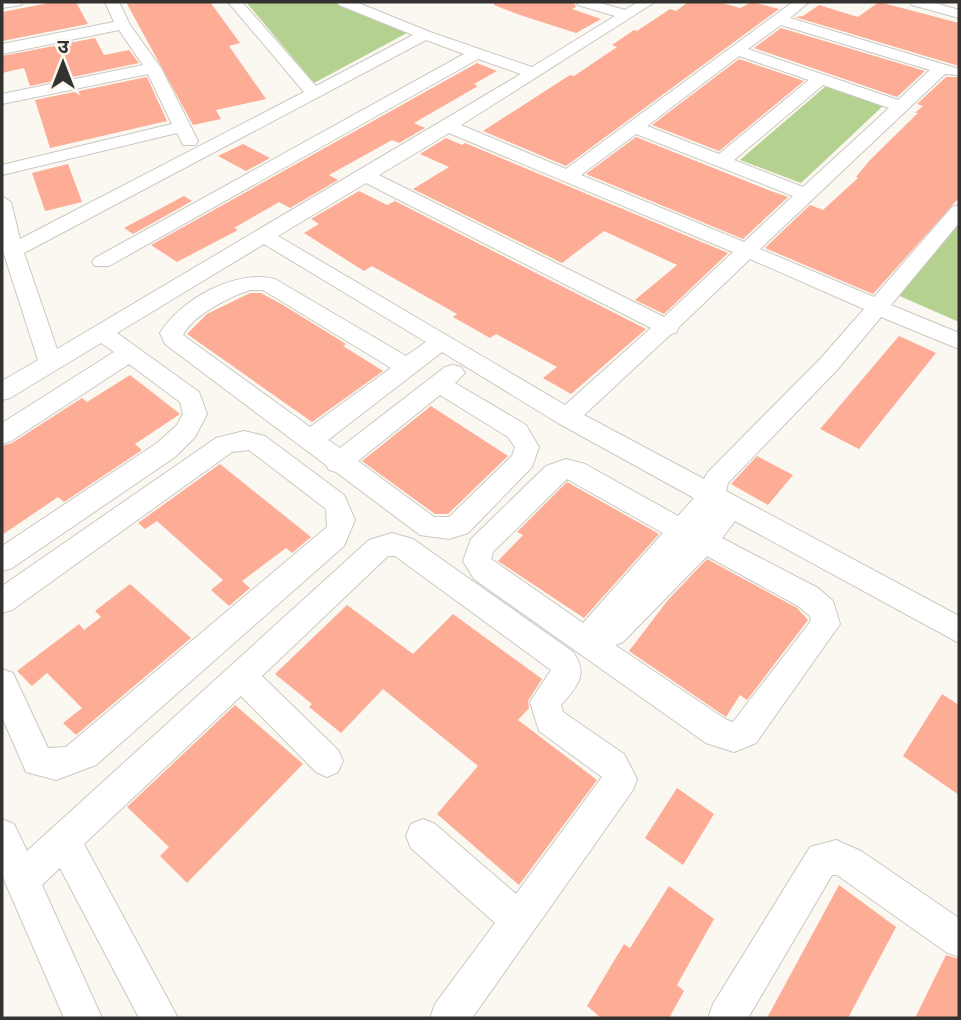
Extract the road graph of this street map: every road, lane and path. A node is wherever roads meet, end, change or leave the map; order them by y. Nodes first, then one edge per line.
1 (16, 2) edge
2 (112, 2) edge
3 (235, 2) edge
4 (344, 2) edge
5 (583, 2) edge
6 (648, 2) edge
7 (802, 2) edge
8 (917, 2) edge
9 (2, 4) edge
10 (959, 14) edge
11 (626, 15) junction
12 (778, 19) junction
13 (123, 25) junction
14 (425, 35) junction
15 (2, 49) edge
16 (736, 50) junction
17 (477, 53) junction
18 (153, 68) junction
19 (950, 71) edge
20 (533, 72) junction
21 (821, 79) junction
22 (313, 93) junction
23 (2, 99) edge
24 (900, 106) junction
25 (448, 126) junction
26 (632, 126) junction
27 (182, 127) junction
28 (196, 155) junction
29 (721, 161) junction
30 (2, 170) edge
31 (365, 175) junction
32 (568, 176) junction
33 (805, 194) junction
34 (2, 202) edge
35 (959, 211) edge
36 (263, 235) junction
37 (13, 251) junction
38 (748, 251) junction
39 (102, 262) dead end
40 (878, 306) junction
41 (668, 328) junction
42 (101, 332) junction
43 (441, 342) junction
44 (959, 342) edge
45 (130, 353) junction
46 (471, 359) junction
47 (50, 361) junction
48 (408, 367) junction
49 (439, 384) junction
50 (2, 392) edge
51 (567, 417) junction
52 (2, 435) edge
53 (310, 440) junction
54 (338, 463) junction
55 (721, 501) junction
56 (692, 536) junction
57 (3, 558) edge
58 (2, 601) edge
59 (959, 630) edge
60 (592, 645) junction
61 (240, 675) junction
62 (2, 683) edge
63 (327, 761) dead end
64 (2, 836) edge
65 (423, 836) dead end
66 (64, 841) junction
67 (22, 880) junction
68 (520, 921) junction
69 (959, 939) edge
70 (83, 1018) edge
71 (159, 1018) edge
72 (449, 1018) edge
73 (727, 1018) edge

1 - 9 street
2 - 13 street
3 - 22 street
4 - 14 street
5 - 11 street
6 - 11 street
7 - 12 street
8 - 10 street
11 - 20 street
12 - 16 street
12 - 19 street
13 - 15 street
13 - 18 street
14 - 17 street
14 - 22 street
16 - 21 street
16 - 26 street
17 - 20 street
17 - 39 street
18 - 23 street
18 - 27 street
19 - 24 street
20 - 25 street
21 - 24 street
21 - 29 street
22 - 28 street
24 - 33 street
25 - 31 street
25 - 32 street
26 - 29 street
26 - 32 street
27 - 28 street
27 - 30 street
28 - 37 street
29 - 33 street
31 - 36 street
31 - 41 street
32 - 38 street
33 - 38 street
34 - 37 street
35 - 40 street
36 - 42 street
36 - 43 street
37 - 47 street
38 - 40 street
38 - 41 street
40 - 44 street
40 - 55 street
41 - 51 street
42 - 45 street
42 - 47 street
43 - 46 street
43 - 48 street
45 - 52 street
45 - 57 street
46 - 49 street
46 - 51 street
47 - 50 street
48 - 53 street
48 - 53 street
49 - 54 street
49 - 54 street
51 - 55 street
53 - 54 street
55 - 56 street
55 - 59 street
56 - 60 street
56 - 60 street
56 - 60 street
58 - 62 street
61 - 63 street
61 - 66 street
61 - 68 street
64 - 67 street
65 - 68 street
66 - 67 street
66 - 71 street
67 - 70 street
68 - 72 street
69 - 73 street

